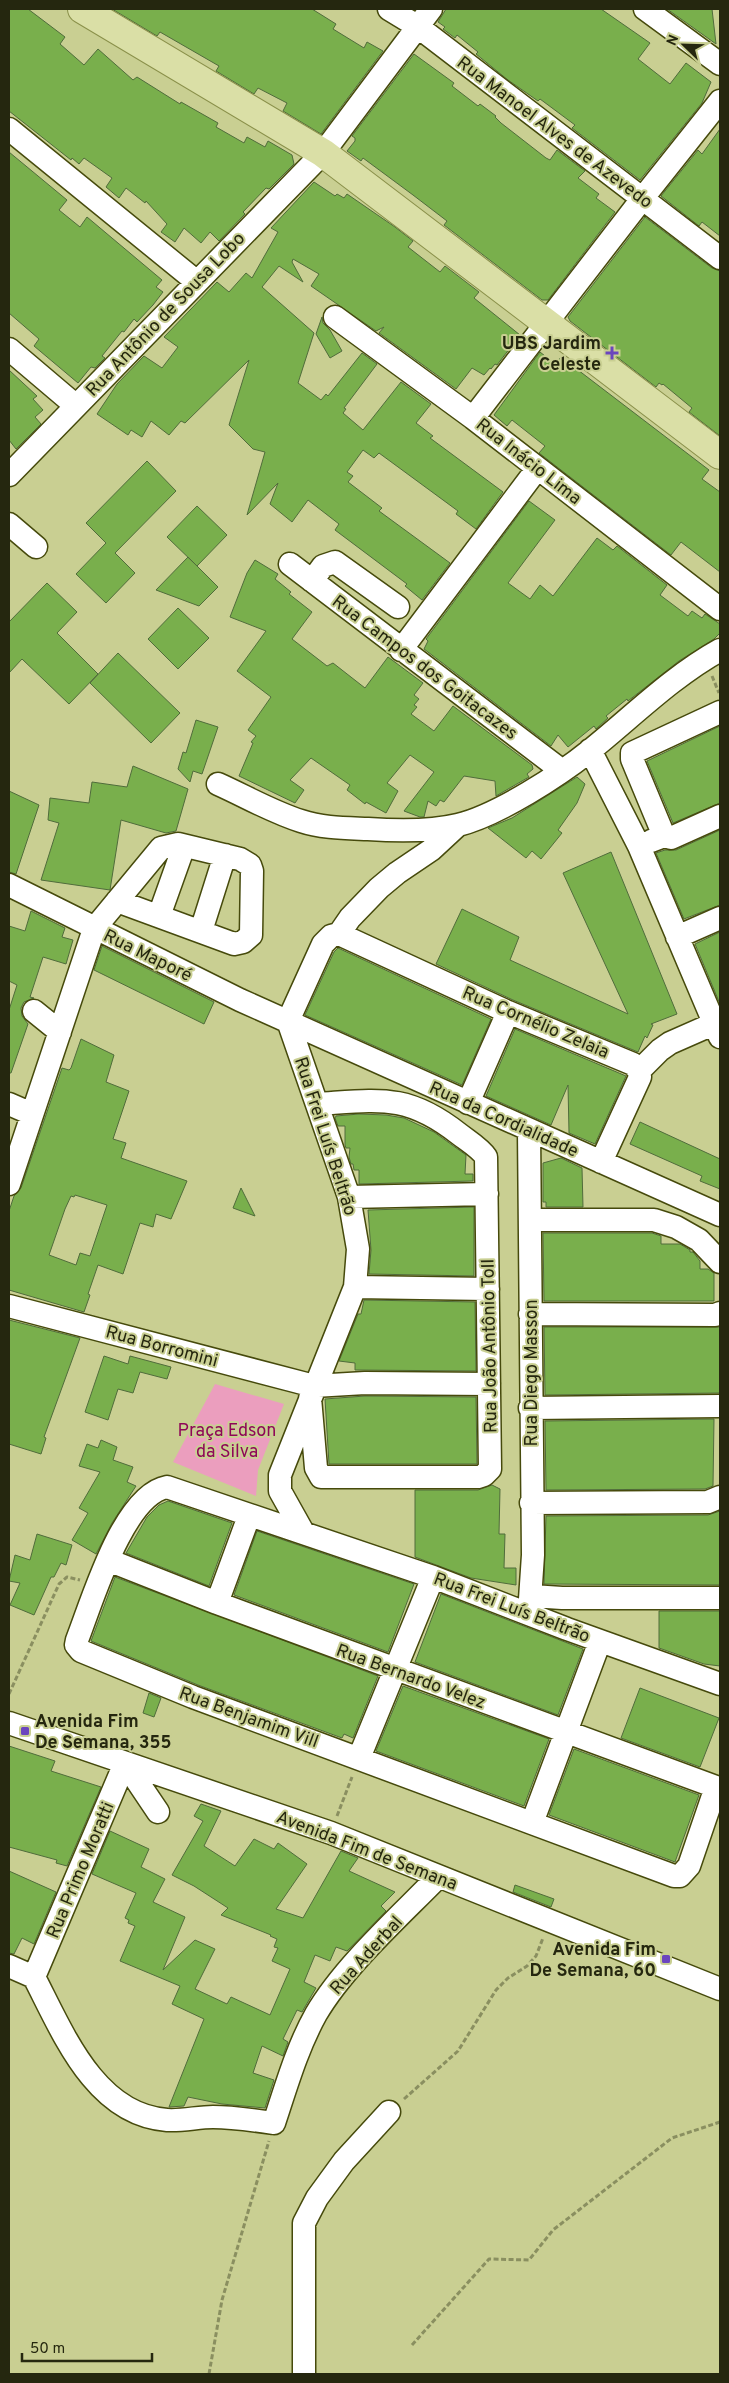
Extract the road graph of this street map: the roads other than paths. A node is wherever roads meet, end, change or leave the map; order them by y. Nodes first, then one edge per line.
1 (82, 9) edge
2 (389, 9) edge
3 (431, 9) edge
4 (645, 9) edge
5 (417, 26) junction
6 (720, 64) edge
7 (720, 101) edge
8 (9, 129) edge
9 (323, 153) junction
10 (642, 198) junction
11 (720, 258) edge
12 (197, 282) junction
13 (335, 317) dead end
14 (547, 322) junction
15 (9, 349) edge
16 (75, 405) junction
17 (473, 418) junction
18 (720, 454) edge
19 (537, 469) junction
20 (9, 475) edge
21 (9, 524) edge
22 (36, 547) dead end
23 (290, 564) dead end
24 (312, 581) junction
25 (398, 607) dead end
26 (720, 609) edge
27 (401, 650) junction
28 (720, 650) edge
29 (720, 712) edge
30 (590, 750) junction
31 (561, 770) junction
32 (218, 784) dead end
33 (720, 816) edge
34 (458, 825) junction
35 (664, 836) junction
36 (184, 846) junction
37 (639, 846) junction
38 (225, 855) junction
39 (9, 885) edge
40 (117, 901) junction
41 (160, 916) junction
42 (720, 918) edge
43 (94, 929) junction
44 (201, 932) junction
45 (339, 934) junction
46 (676, 937) junction
47 (34, 1011) dead end
48 (508, 1012) junction
49 (288, 1021) junction
50 (718, 1028) edge
51 (60, 1032) junction
52 (639, 1071) junction
53 (468, 1103) junction
54 (9, 1104) edge
55 (317, 1104) junction
56 (32, 1114) junction
57 (529, 1131) junction
58 (602, 1162) junction
59 (9, 1184) edge
60 (487, 1194) junction
61 (349, 1197) junction
62 (720, 1216) edge
63 (531, 1220) junction
64 (720, 1262) edge
65 (355, 1287) junction
66 (488, 1289) junction
67 (9, 1306) edge
68 (720, 1313) edge
69 (530, 1314) junction
70 (489, 1384) junction
71 (312, 1392) junction
72 (720, 1406) edge
73 (530, 1408) junction
74 (720, 1496) edge
75 (531, 1503) junction
76 (249, 1516) junction
77 (303, 1532) junction
78 (108, 1560) junction
79 (433, 1577) junction
80 (720, 1598) edge
81 (217, 1603) junction
82 (531, 1605) junction
83 (600, 1641) junction
84 (396, 1669) junction
85 (720, 1684) edge
86 (9, 1723) edge
87 (566, 1733) junction
88 (359, 1758) junction
89 (125, 1762) junction
90 (716, 1787) joint
91 (158, 1812) dead end
92 (532, 1823) junction
93 (438, 1877) junction
94 (9, 1966) edge
95 (34, 1976) junction
96 (720, 1989) edge
97 (389, 2112) road end
98 (304, 2374) edge

1 - 9 main road
2 - 5 street, Rua Manoel Alves de Azevedo
3 - 5 street, Rua Antônio de Sousa Lobo
4 - 6 street
5 - 9 street, Rua Antônio de Sousa Lobo
5 - 10 street, Rua Manoel Alves de Azevedo
7 - 10 street
8 - 12 street
9 - 12 street, Rua Antônio de Sousa Lobo
9 - 14 main road
10 - 11 street, Rua Manoel Alves de Azevedo
10 - 14 street
12 - 16 street, Rua Antônio de Sousa Lobo
13 - 17 street, Rua Inácio Lima
14 - 17 street
14 - 18 main road
15 - 16 street
16 - 20 street, Rua Antônio de Sousa Lobo
17 - 19 street, Rua Inácio Lima
19 - 26 street, Rua Inácio Lima
19 - 27 street
21 - 22 street
23 - 24 street, Rua Campos dos Goitacazes
24 - 25 street
24 - 27 street, Rua Campos dos Goitacazes
27 - 31 street, Rua Campos dos Goitacazes
28 - 30 street
29 - 35 street
30 - 31 street
30 - 37 street
31 - 34 street
32 - 34 street
33 - 35 street
34 - 45 street
35 - 37 street
36 - 38 street
36 - 40 street
36 - 41 street
37 - 46 street
38 - 44 street
38 - 44 street
39 - 43 street, Rua Maporé
40 - 41 street
40 - 43 street
41 - 44 street
42 - 46 street
43 - 49 street, Rua Maporé
43 - 51 street
45 - 48 street, Rua Cornélio Zelaia
45 - 49 street
46 - 50 street
47 - 51 street
48 - 52 street, Rua Cornélio Zelaia
48 - 53 street
49 - 53 street, Rua da Cordialidade
49 - 55 street, Rua Frei Luís Beltrão
50 - 52 street
51 - 56 street
52 - 58 street
53 - 57 street, Rua da Cordialidade
54 - 56 street
55 - 60 street, Rua João Antônio Toll
55 - 61 street, Rua Frei Luís Beltrão
56 - 59 street
57 - 58 street, Rua da Cordialidade
57 - 63 street, Rua Diego Masson
58 - 62 street, Rua da Cordialidade
60 - 61 street
60 - 66 street, Rua João Antônio Toll
61 - 65 street, Rua Frei Luís Beltrão
63 - 64 street
63 - 69 street, Rua Diego Masson
65 - 66 street
65 - 71 street, Rua Frei Luís Beltrão
66 - 70 street, Rua João Antônio Toll
67 - 71 street, Rua Borromini
68 - 69 street
69 - 73 street, Rua Diego Masson
70 - 71 street, Rua Borromini
70 - 71 street, Rua João Antônio Toll
71 - 77 street, Rua Frei Luís Beltrão
72 - 73 street
73 - 75 street, Rua Diego Masson
74 - 75 street
75 - 82 street, Rua Diego Masson
76 - 77 street, Rua Frei Luís Beltrão
76 - 78 street, Rua Benjamim Vill
76 - 81 street
77 - 79 street, Rua Frei Luís Beltrão
78 - 81 street, Rua Bernardo Velez
78 - 88 street, Rua Benjamim Vill
79 - 82 street, Rua Frei Luís Beltrão
79 - 84 street
80 - 82 street
81 - 84 street, Rua Bernardo Velez
82 - 83 street, Rua Frei Luís Beltrão
83 - 85 street, Rua Frei Luís Beltrão
83 - 87 street
84 - 87 street, Rua Bernardo Velez
84 - 88 street
86 - 89 street, Avenida Fim de Semana
87 - 90 street, Rua Bernardo Velez
87 - 92 street
88 - 92 street, Rua Benjamim Vill
89 - 91 street
89 - 93 street, Avenida Fim de Semana
89 - 95 street, Rua Primo Moratti
90 - 92 street, Rua Benjamim Vill
93 - 95 street, Rua Aderbal
93 - 96 street, Avenida Fim de Semana
94 - 95 street
97 - 98 street

